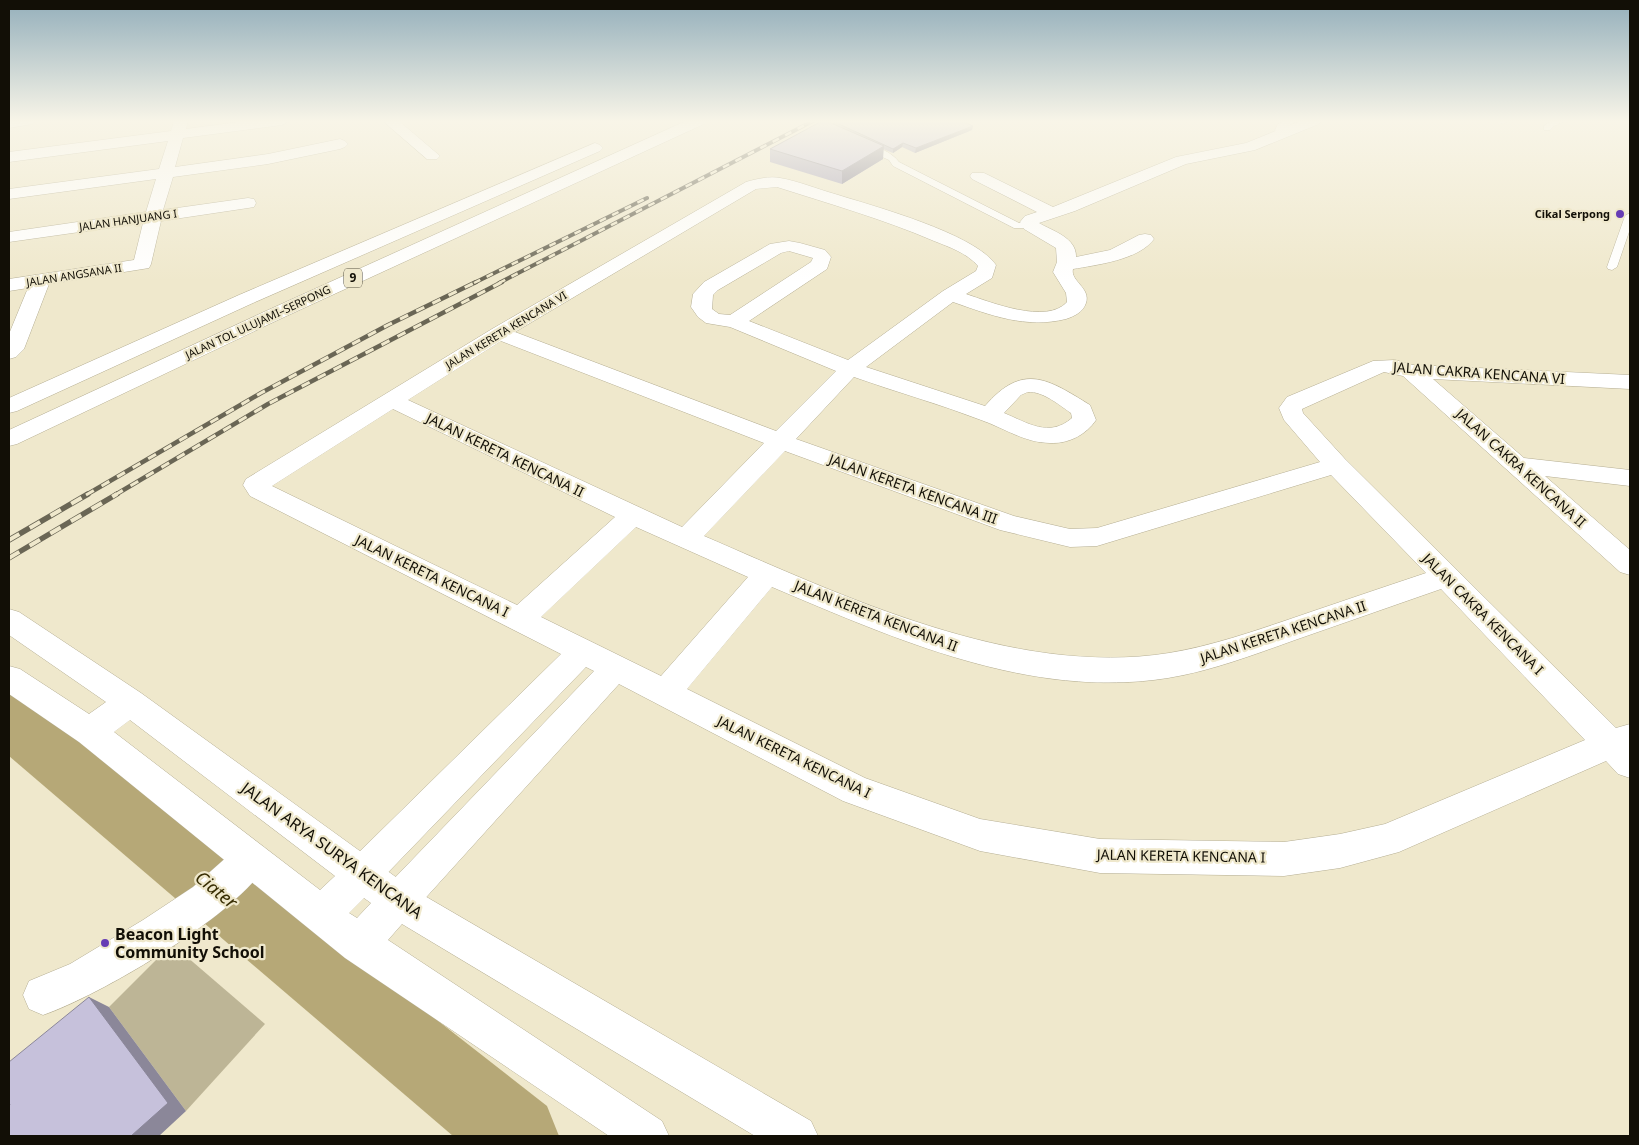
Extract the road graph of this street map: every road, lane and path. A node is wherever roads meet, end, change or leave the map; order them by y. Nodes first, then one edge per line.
1 (149, 174) edge
2 (165, 174) edge
3 (534, 174) edge
4 (582, 174) edge
5 (916, 174) edge
6 (1146, 174) edge
7 (978, 176) dead end
8 (9, 194) edge
9 (248, 203) dead end
10 (1052, 212) junction
11 (153, 216) junction
12 (1630, 216) edge
13 (1030, 225) junction
14 (9, 237) edge
15 (1145, 238) dead end
16 (1066, 265) junction
17 (1612, 267) dead end
18 (41, 280) junction
19 (9, 285) edge
20 (950, 295) junction
21 (734, 322) junction
22 (499, 333) junction
23 (9, 353) edge
24 (850, 370) junction
25 (1411, 371) junction
26 (1630, 382) edge
27 (391, 400) junction
28 (9, 406) edge
29 (990, 415) dead end
30 (9, 439) edge
31 (780, 441) junction
32 (1336, 465) junction
33 (1518, 465) junction
34 (1630, 478) edge
35 (256, 483) joint
36 (632, 516) junction
37 (686, 539) junction
38 (1630, 565) edge
39 (767, 574) junction
40 (1446, 577) junction
41 (520, 619) junction
42 (9, 620) edge
43 (583, 651) junction
44 (615, 668) junction
45 (9, 678) edge
46 (665, 693) junction
47 (130, 702) junction
48 (90, 732) junction
49 (1623, 748) edge
50 (241, 870) junction
51 (362, 874) junction
52 (398, 901) junction
53 (322, 914) junction
54 (359, 944) junction
55 (43, 995) dead end
56 (647, 1136) edge
57 (796, 1136) edge

1 - 8 main road
2 - 11 main road
3 - 28 main road, JALAN TOL ULUJAMI–SERPONG / 9
4 - 30 main road, JALAN TOL ULUJAMI–SERPONG / 9
5 - 13 lane
6 - 10 main road
7 - 10 main road
9 - 11 main road, JALAN HANJUANG I
10 - 13 main road
11 - 14 main road, JALAN HANJUANG I
11 - 18 main road, JALAN ANGSANA II
12 - 17 lane
13 - 16 main road
15 - 16 main road
16 - 20 main road
18 - 19 main road, JALAN ANGSANA II
18 - 23 main road
20 - 22 main road, JALAN KERETA KENCANA VI
20 - 24 main road
21 - 21 main road
21 - 24 main road
22 - 27 main road, JALAN KERETA KENCANA VI
22 - 31 main road, JALAN KERETA KENCANA III
24 - 29 main road
24 - 31 main road
25 - 26 main road, JALAN CAKRA KENCANA VI
25 - 32 main road, JALAN CAKRA KENCANA VI
25 - 33 main road, JALAN CAKRA KENCANA II
27 - 35 main road, JALAN KERETA KENCANA VI
27 - 36 main road, JALAN KERETA KENCANA II
31 - 32 main road, JALAN KERETA KENCANA III
31 - 37 main road
32 - 40 main road, JALAN CAKRA KENCANA I
33 - 34 main road
33 - 38 main road, JALAN CAKRA KENCANA II
35 - 41 main road, JALAN KERETA KENCANA I
36 - 37 main road, JALAN KERETA KENCANA II
36 - 41 main road
37 - 39 main road, JALAN KERETA KENCANA II
39 - 40 main road, JALAN KERETA KENCANA II
39 - 46 main road
40 - 49 main road, JALAN CAKRA KENCANA I
41 - 43 main road, JALAN KERETA KENCANA I
42 - 47 main road, JALAN ARYA SURYA KENCANA
43 - 44 main road, JALAN KERETA KENCANA I
43 - 51 main road
44 - 46 main road, JALAN KERETA KENCANA I
44 - 52 main road
45 - 48 main road
46 - 49 main road, JALAN KERETA KENCANA I
47 - 48 main road
47 - 51 main road, JALAN ARYA SURYA KENCANA
48 - 50 main road
50 - 53 main road
50 - 55 main road
51 - 52 main road, JALAN ARYA SURYA KENCANA
51 - 53 main road
52 - 54 main road
52 - 57 main road, JALAN ARYA SURYA KENCANA
53 - 54 main road
54 - 56 main road

